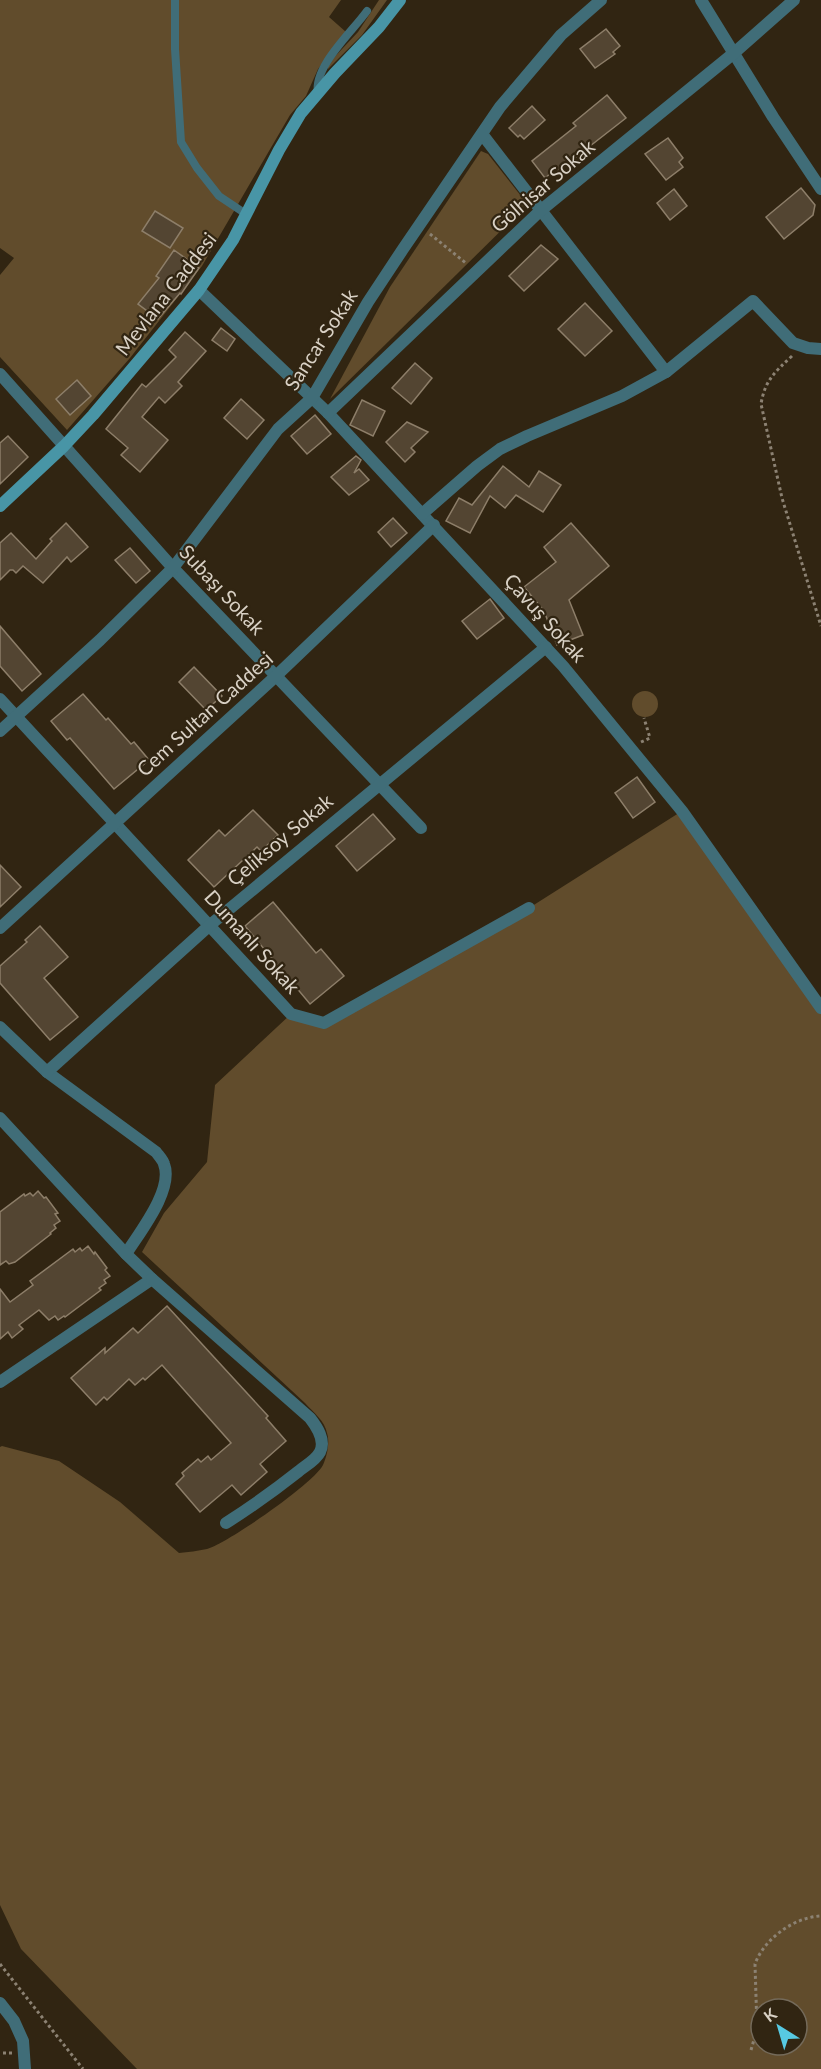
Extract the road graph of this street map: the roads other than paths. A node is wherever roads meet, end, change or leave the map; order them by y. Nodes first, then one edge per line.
1 (175, 0) edge
2 (400, 0) edge
3 (601, 0) edge
4 (701, 0) edge
5 (794, 0) edge
6 (368, 11) dead end
7 (734, 53) junction
8 (318, 93) junction
9 (482, 134) junction
10 (821, 189) edge
11 (540, 211) junction
12 (246, 214) junction
13 (199, 290) junction
14 (821, 349) edge
15 (666, 372) junction
16 (0, 374) edge
17 (312, 398) junction
18 (328, 413) junction
19 (64, 446) junction
20 (0, 506) edge
21 (422, 514) junction
22 (434, 525) junction
23 (173, 568) junction
24 (546, 646) junction
25 (276, 676) junction
26 (0, 699) edge
27 (15, 717) junction
28 (0, 731) edge
29 (379, 783) junction
30 (115, 823) junction
31 (421, 828) dead end
32 (529, 908) dead end
33 (210, 925) junction
34 (0, 928) edge
35 (821, 1008) edge
36 (0, 1027) edge
37 (47, 1072) junction
38 (0, 1118) edge
39 (126, 1254) junction
40 (152, 1279) junction
41 (0, 1382) edge
42 (226, 1523) dead end
43 (0, 2003) edge
44 (25, 2069) edge

1 - 12 lane
2 - 8 street, Mevlana Caddesi
3 - 9 street, Sancar Sokak
4 - 7 street
5 - 7 street, Gölhisar Sokak
6 - 8 lane
7 - 10 street
7 - 11 street, Gölhisar Sokak
8 - 12 street, Mevlana Caddesi
9 - 11 street
9 - 17 street, Sancar Sokak
11 - 15 street
11 - 18 street, Gölhisar Sokak
12 - 13 street, Mevlana Caddesi
13 - 17 street, Çavuş Sokak
13 - 19 street, Mevlana Caddesi
14 - 15 street
15 - 21 street
16 - 19 street, Subaşı Sokak
17 - 18 street, Çavuş Sokak
17 - 23 street, Sancar Sokak
18 - 21 street, Çavuş Sokak
19 - 20 street, Mevlana Caddesi
19 - 23 street, Subaşı Sokak
21 - 22 street, Çavuş Sokak
22 - 24 street, Çavuş Sokak
22 - 25 street, Cem Sultan Caddesi
23 - 25 street, Subaşı Sokak
23 - 27 street, Sancar Sokak
24 - 29 street, Çeliksoy Sokak
24 - 35 street, Çavuş Sokak
25 - 29 street, Subaşı Sokak
25 - 30 street, Cem Sultan Caddesi
26 - 27 street, Dumanlı Sokak
27 - 28 street, Sancar Sokak
27 - 30 street, Dumanlı Sokak
29 - 31 street, Subaşı Sokak
29 - 33 street, Çeliksoy Sokak
30 - 33 street, Dumanlı Sokak
30 - 34 street, Cem Sultan Caddesi
32 - 33 street, Dumanlı Sokak
33 - 37 street, Çeliksoy Sokak
36 - 37 street
37 - 39 street
38 - 39 street
39 - 40 street
40 - 41 street
40 - 42 street
43 - 44 street

